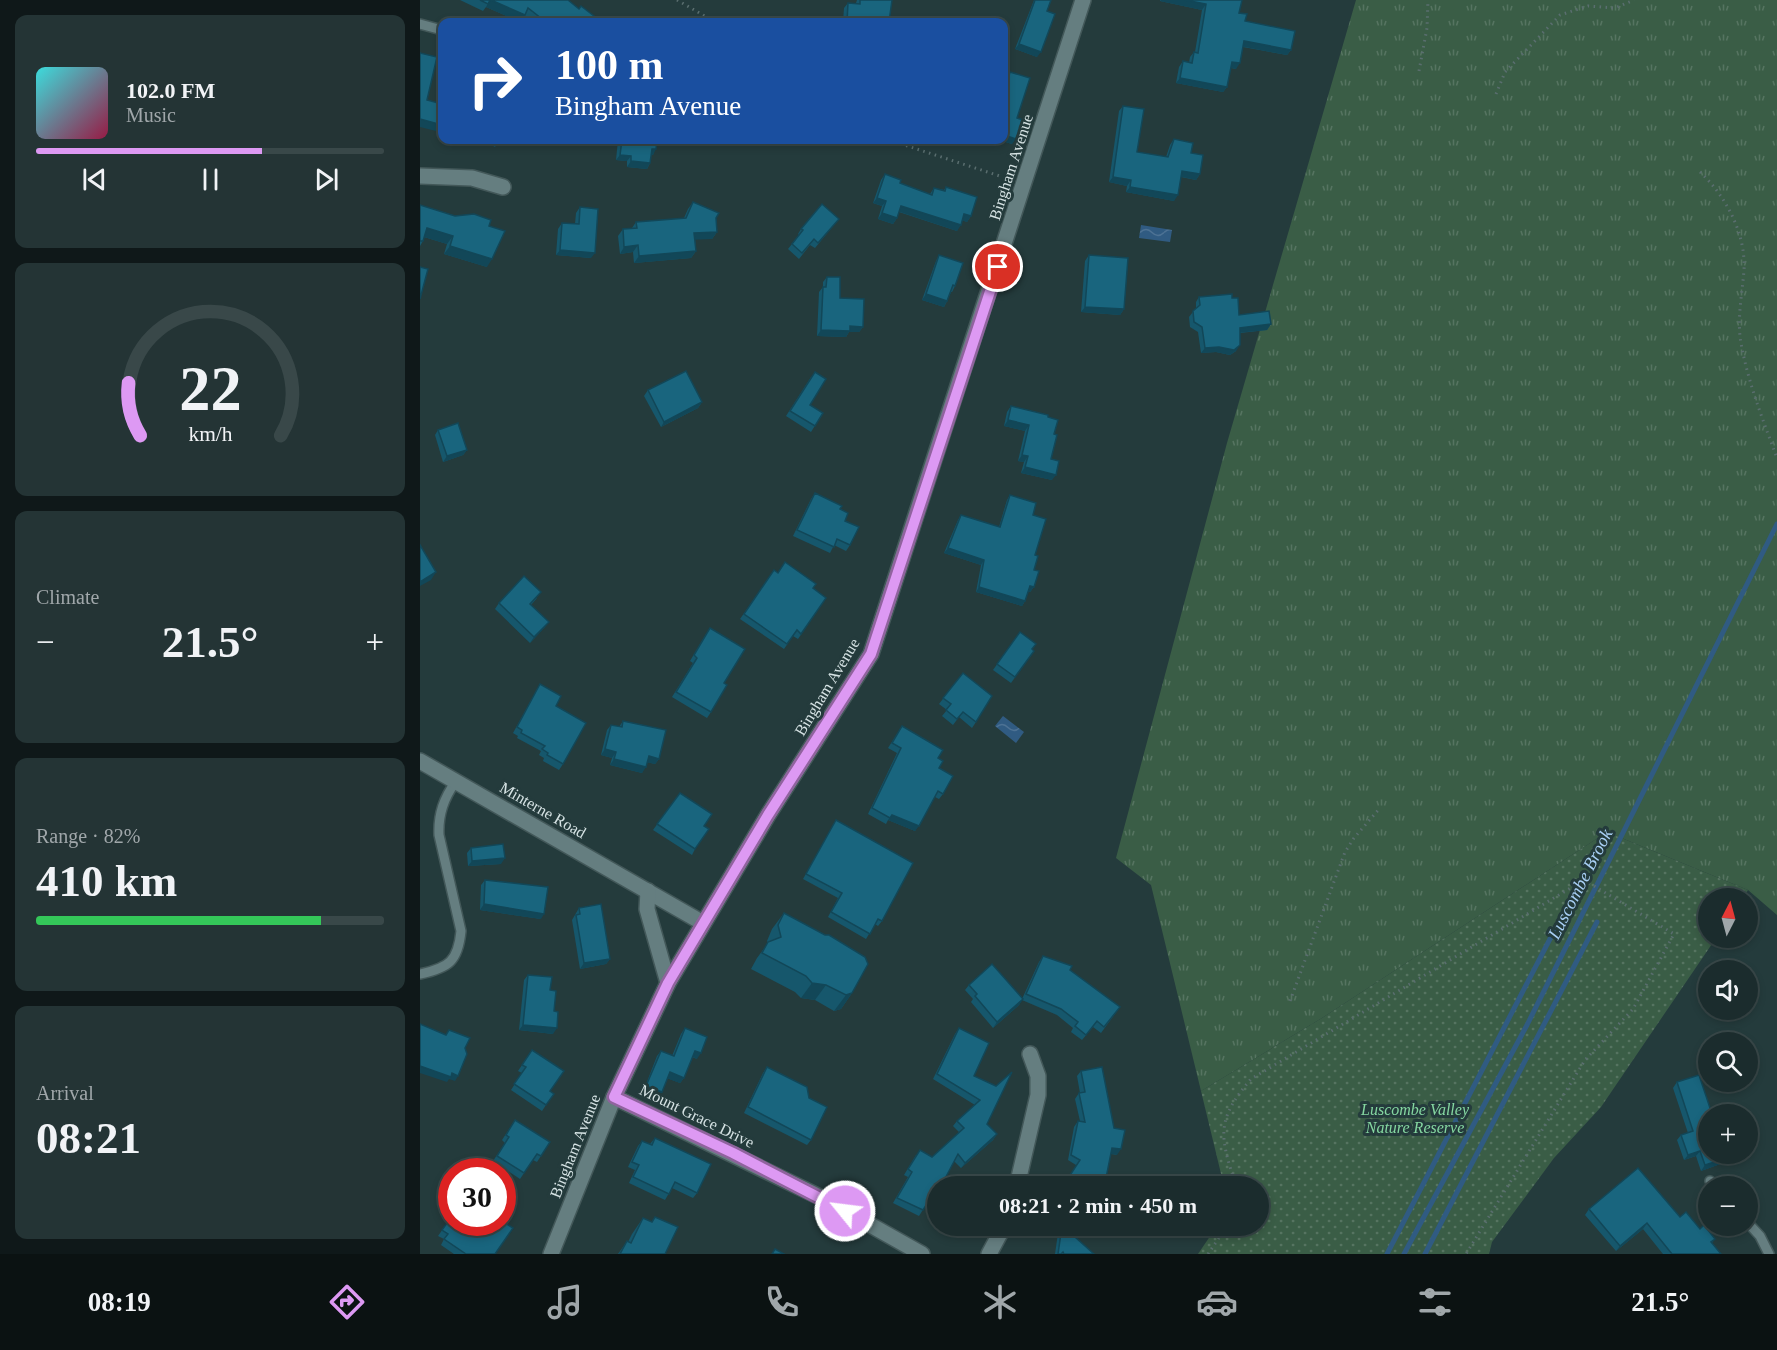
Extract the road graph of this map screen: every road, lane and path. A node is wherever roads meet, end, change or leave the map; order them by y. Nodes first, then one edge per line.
1 (677, 0) edge
2 (1083, 0) edge
3 (1428, 0) edge
4 (1634, 0) edge
5 (708, 18) edge
6 (420, 24) edge
7 (438, 29) edge
8 (1419, 70) dead end
9 (1496, 94) dead end
10 (901, 144) edge
11 (1700, 172) dead end
12 (420, 176) edge
13 (1025, 184) junction
14 (502, 187) dead end
15 (1777, 458) edge
16 (420, 761) edge
17 (456, 781) junction
18 (1380, 808) dead end
19 (648, 891) junction
20 (703, 923) junction
21 (420, 974) edge
22 (668, 983) junction
23 (1290, 1001) dead end
24 (1030, 1054) dead end
25 (614, 1097) junction
26 (1019, 1176) edge
27 (1233, 1176) edge
28 (1758, 1234) edge
29 (999, 1236) edge
30 (1220, 1236) edge
31 (551, 1254) edge
32 (922, 1254) edge
33 (989, 1254) edge
34 (1208, 1254) edge
35 (1466, 1254) edge
36 (1769, 1254) edge

1 - 5 path
2 - 13 street, Bingham Avenue
3 - 8 path
4 - 9 path
6 - 7 lane
10 - 13 path
11 - 15 path
12 - 14 street
13 - 20 street, Bingham Avenue
16 - 17 street, Minterne Road
17 - 19 street, Minterne Road
17 - 21 lane
18 - 23 path
19 - 20 street, Minterne Road
19 - 22 street
20 - 22 street, Bingham Avenue
22 - 25 street, Bingham Avenue
24 - 26 street
25 - 31 street, Bingham Avenue
25 - 32 street, Mount Grace Drive
27 - 35 path
28 - 36 lane
29 - 33 street
30 - 34 path

